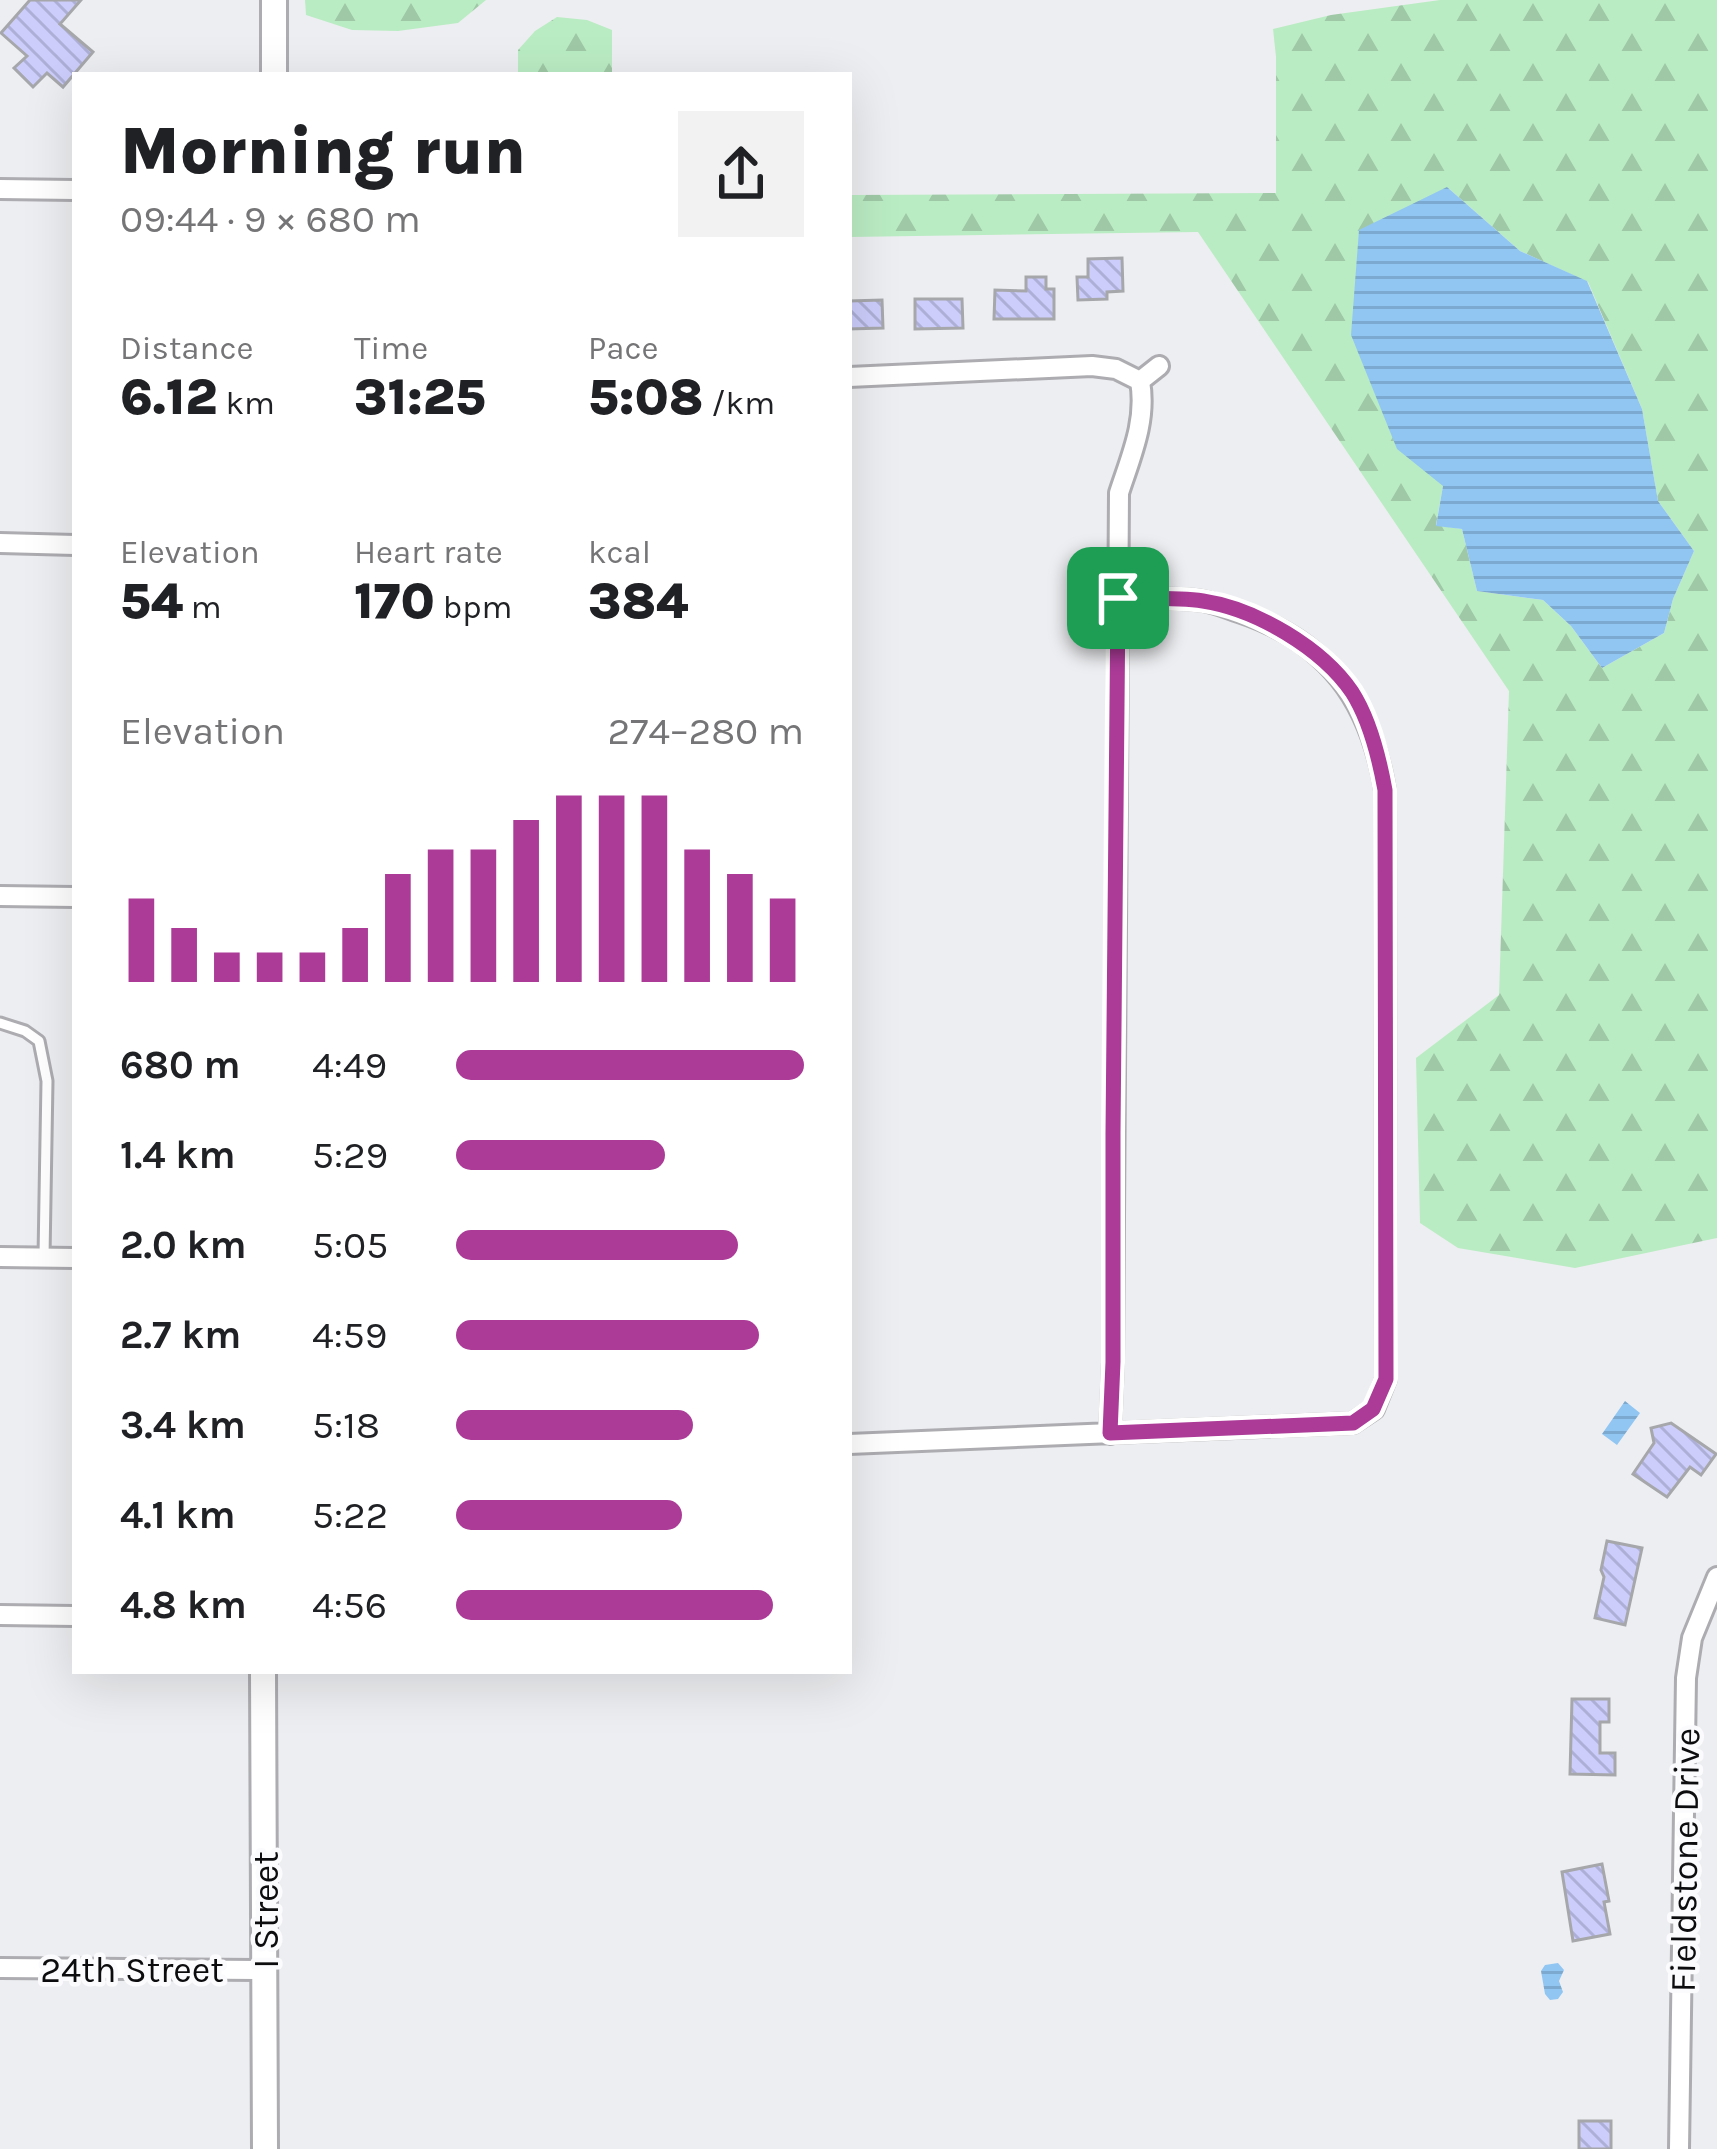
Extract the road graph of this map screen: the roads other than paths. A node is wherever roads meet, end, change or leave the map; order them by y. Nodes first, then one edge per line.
1 (274, 0) edge
2 (274, 72) edge
3 (0, 189) edge
4 (72, 190) edge
5 (1159, 367) dead end
6 (852, 377) edge
7 (1140, 382) junction
8 (0, 543) edge
9 (72, 544) edge
10 (1118, 598) junction
11 (0, 896) edge
12 (72, 897) edge
13 (0, 1024) edge
14 (0, 1257) edge
15 (44, 1258) junction
16 (72, 1258) edge
17 (1110, 1433) junction
18 (852, 1444) edge
19 (1717, 1576) edge
20 (0, 1615) edge
21 (72, 1616) edge
22 (263, 1674) edge
23 (0, 1968) edge
24 (265, 1970) junction
25 (265, 2149) edge
26 (1679, 2149) edge

1 - 2 street
3 - 4 street
5 - 7 street
6 - 7 street
7 - 10 street
8 - 9 street
10 - 17 street
10 - 17 street
11 - 12 street
13 - 15 lane
14 - 15 street
15 - 16 street
17 - 18 street
19 - 26 street, Fieldstone Drive
20 - 21 street
22 - 24 street, I Street
23 - 24 street, 24th Street
24 - 25 street, I Street

